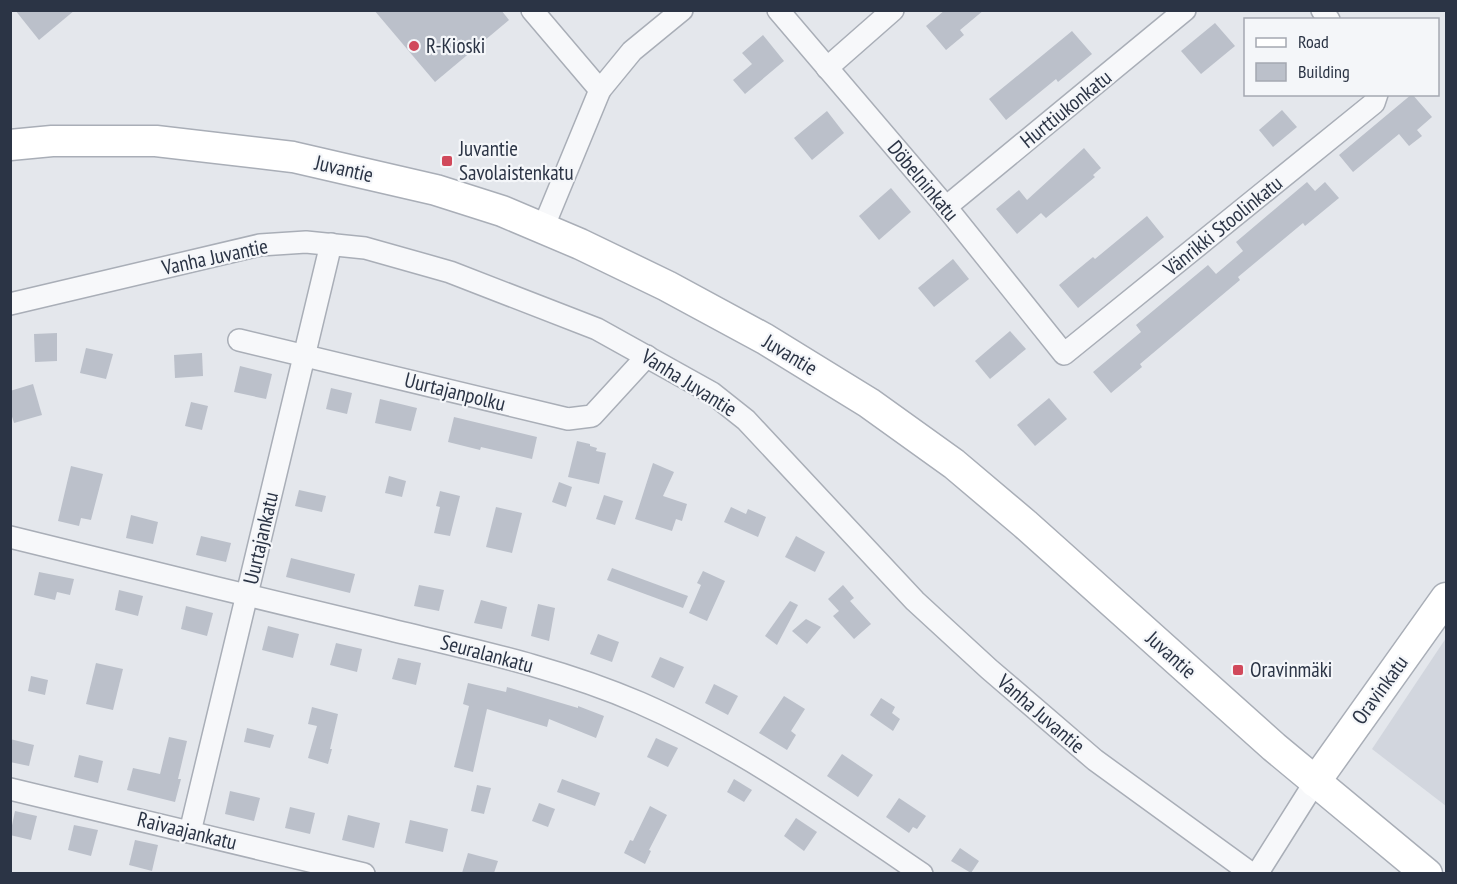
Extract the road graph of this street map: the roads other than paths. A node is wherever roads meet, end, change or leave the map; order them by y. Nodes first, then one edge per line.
1 (532, 10) edge
2 (682, 10) edge
3 (778, 10) edge
4 (893, 10) edge
5 (1185, 10) edge
6 (827, 68) junction
7 (600, 90) junction
8 (1376, 96) edge
9 (10, 145) edge
10 (946, 207) junction
11 (543, 228) junction
12 (331, 244) junction
13 (10, 304) edge
14 (239, 340) dead end
15 (1064, 354) joint
16 (305, 355) junction
17 (647, 356) junction
18 (10, 537) edge
19 (248, 595) junction
20 (1446, 598) edge
21 (1315, 782) junction
22 (10, 789) edge
23 (190, 832) junction
24 (364, 873) edge
25 (922, 873) edge
26 (1252, 873) edge
27 (1257, 873) edge
28 (1427, 873) edge

1 - 7 street
2 - 7 street
3 - 6 street, Döbelninkatu
4 - 6 street
5 - 10 street, Hurttiukonkatu
6 - 10 street, Döbelninkatu
7 - 11 street
8 - 15 street, Vänrikki Stoolinkatu
9 - 11 main road, Juvantie
10 - 15 street, Döbelninkatu
11 - 21 main road, Juvantie
12 - 13 street, Vanha Juvantie
12 - 16 street, Uurtajankatu
12 - 17 street, Vanha Juvantie
14 - 16 street, Uurtajanpolku
16 - 17 street, Uurtajanpolku
16 - 19 street, Uurtajankatu
17 - 26 street, Vanha Juvantie
18 - 19 street, Seuralankatu
19 - 23 street, Uurtajankatu
19 - 25 street, Seuralankatu
20 - 21 main road, Oravinkatu
21 - 27 street
21 - 28 main road, Juvantie
22 - 23 street, Raivaajankatu
23 - 24 street, Raivaajankatu

